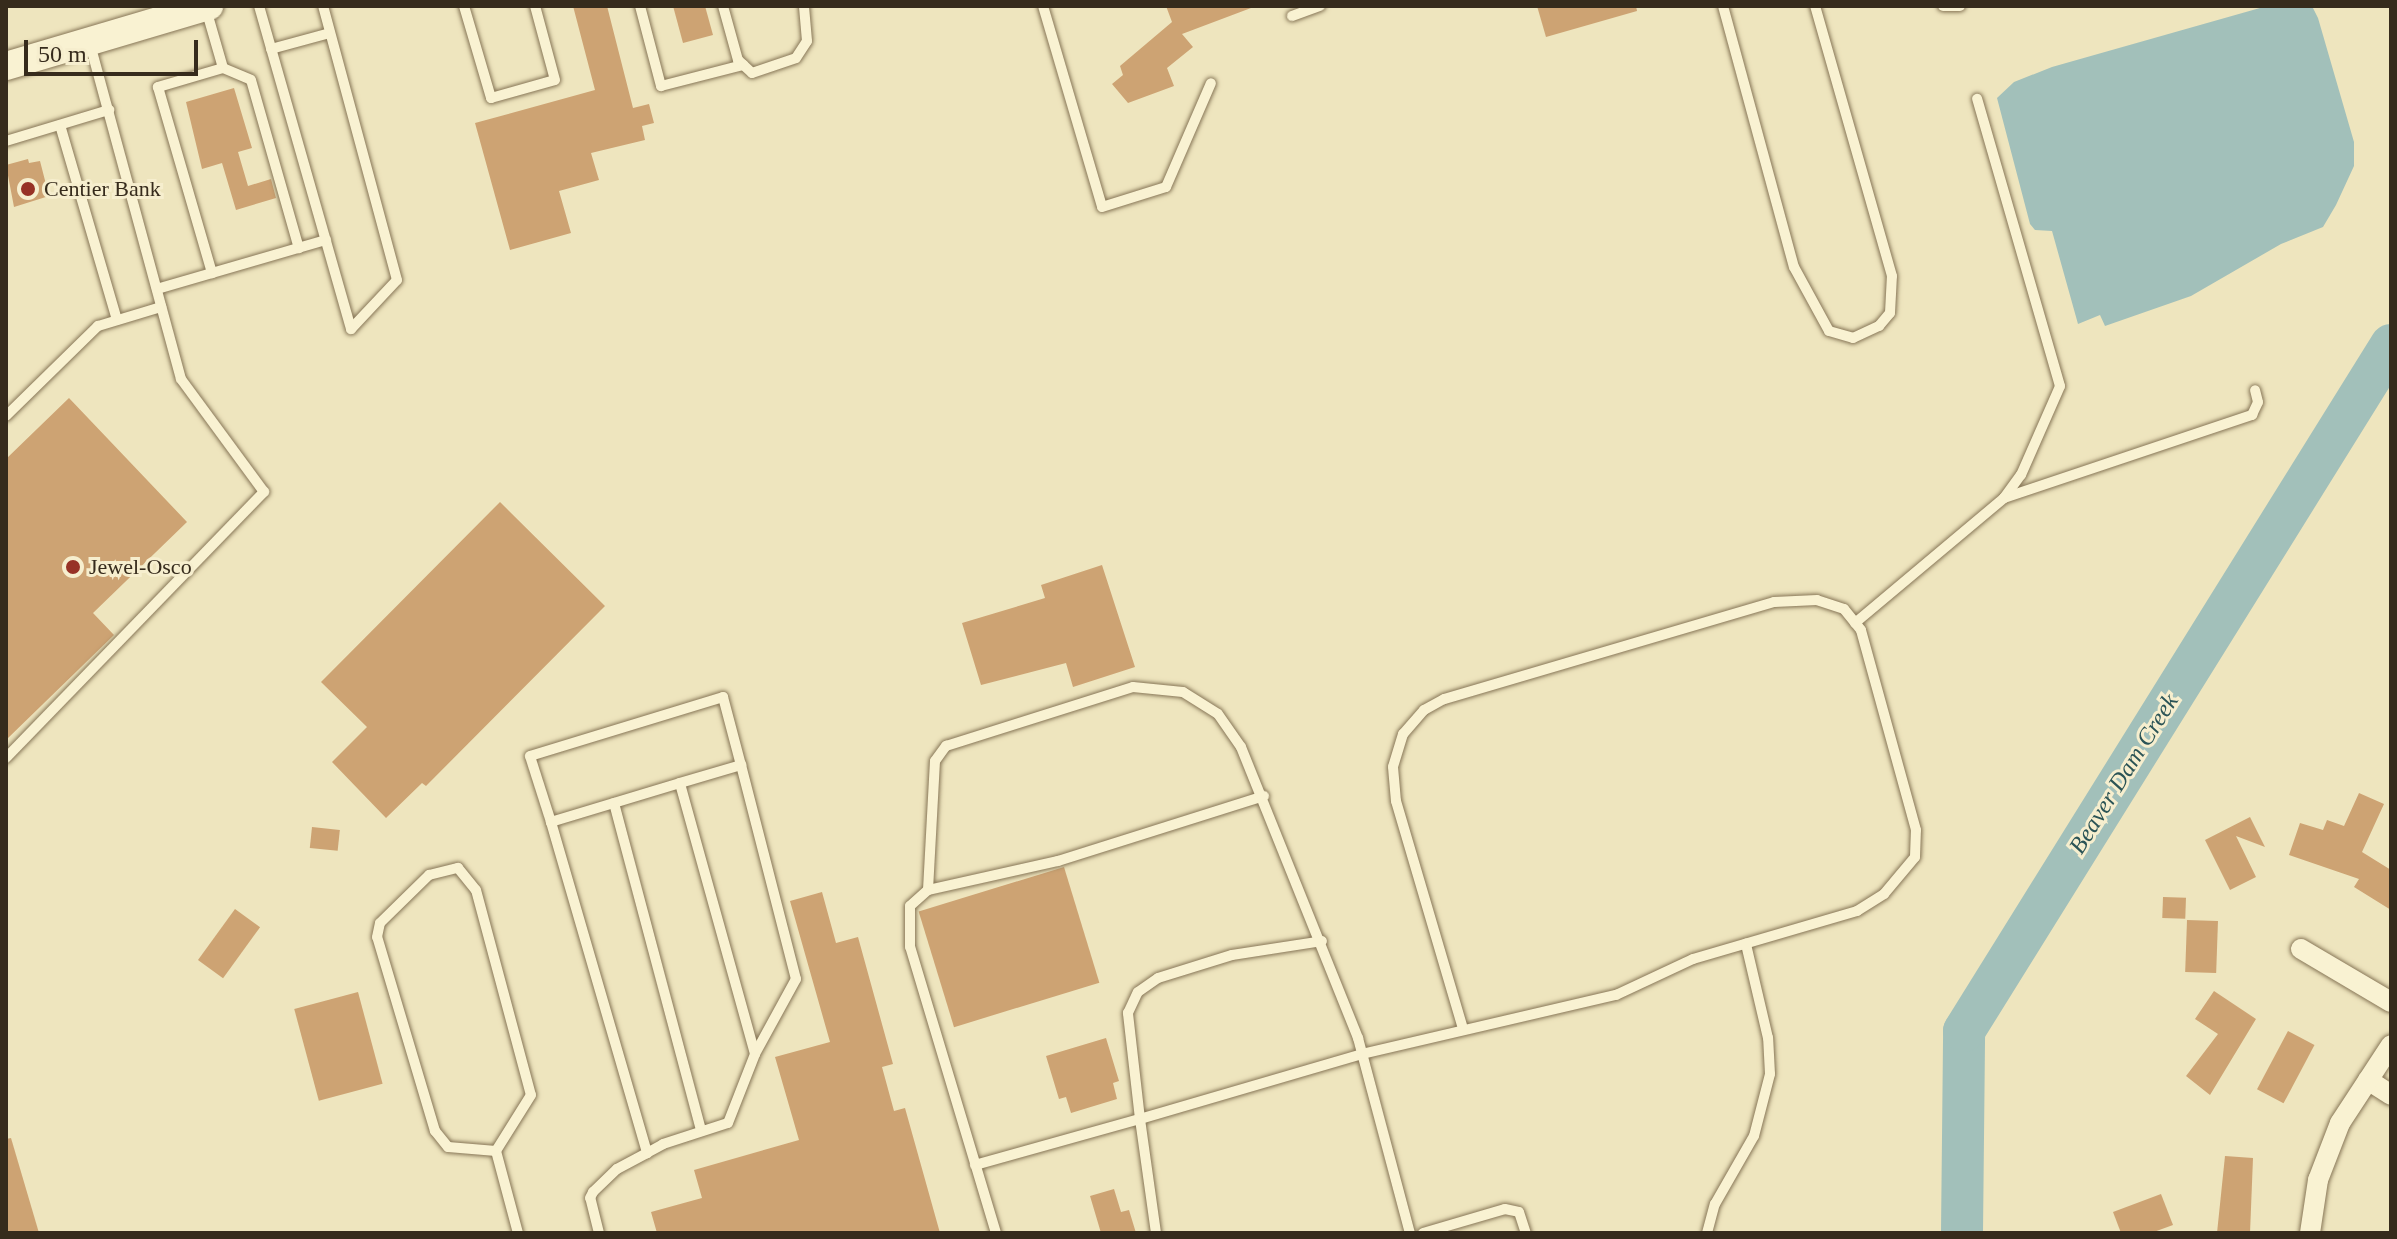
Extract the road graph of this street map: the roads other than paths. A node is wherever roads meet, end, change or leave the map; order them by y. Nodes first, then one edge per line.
1 (207, 6) edge
2 (259, 6) edge
3 (323, 6) edge
4 (464, 6) edge
5 (535, 6) edge
6 (640, 6) edge
7 (723, 6) edge
8 (804, 6) edge
9 (1043, 6) edge
10 (1320, 6) edge
11 (1723, 6) edge
12 (1815, 6) edge
13 (1943, 6) edge
14 (1960, 6) edge
15 (1292, 16) dead end
16 (330, 33) junction
17 (90, 41) junction
18 (271, 49) junction
19 (743, 65) junction
20 (6, 66) edge
21 (223, 68) junction
22 (1211, 83) dead end
23 (1977, 99) dead end
24 (109, 110) junction
25 (60, 125) junction
26 (6, 141) edge
27 (326, 240) junction
28 (299, 248) junction
29 (212, 273) junction
30 (157, 289) junction
31 (161, 307) junction
32 (117, 320) junction
33 (2255, 390) dead end
34 (6, 416) edge
35 (2004, 498) junction
36 (1855, 623) junction
37 (6, 758) edge
38 (741, 765) junction
39 (680, 783) junction
40 (1264, 796) junction
41 (614, 803) junction
42 (551, 822) junction
43 (928, 890) junction
44 (1322, 941) junction
45 (1746, 944) junction
46 (2301, 949) dead end
47 (2391, 1002) edge
48 (1463, 1029) junction
49 (2391, 1045) edge
50 (755, 1054) junction
51 (1362, 1054) junction
52 (2368, 1080) junction
53 (2391, 1095) edge
54 (1140, 1119) junction
55 (701, 1131) junction
56 (496, 1151) junction
57 (647, 1153) junction
58 (975, 1165) junction
59 (518, 1233) edge
60 (599, 1233) edge
61 (996, 1233) edge
62 (1156, 1233) edge
63 (1410, 1233) edge
64 (1423, 1233) edge
65 (1526, 1233) edge
66 (1707, 1233) edge
67 (2310, 1233) edge

1 - 17 main road
1 - 21 lane
2 - 18 lane
3 - 16 lane
4 - 5 lane
6 - 19 lane
7 - 19 lane
8 - 19 lane
9 - 22 lane
10 - 15 lane
11 - 12 lane
13 - 14 lane
16 - 18 lane
16 - 27 lane
17 - 20 main road
17 - 24 lane
18 - 27 lane
21 - 28 lane
21 - 29 lane
23 - 35 lane
24 - 25 lane
24 - 30 lane
25 - 26 lane
25 - 32 lane
27 - 28 lane
28 - 29 lane
29 - 30 lane
30 - 31 lane
31 - 32 lane
31 - 37 lane
32 - 34 lane
33 - 35 lane
35 - 36 lane
36 - 45 lane
36 - 48 lane
38 - 39 lane
38 - 42 lane
38 - 50 lane
39 - 41 lane
39 - 50 lane
40 - 43 lane
40 - 43 lane
40 - 44 lane
41 - 42 lane
41 - 55 lane
42 - 57 lane
43 - 58 lane
44 - 51 lane
44 - 54 lane
45 - 48 lane
45 - 66 lane
46 - 47 street
48 - 51 lane
49 - 52 street
50 - 55 lane
51 - 54 lane
51 - 63 lane
52 - 53 street
52 - 67 street
54 - 58 lane
54 - 62 lane
55 - 57 lane
56 - 56 lane
56 - 59 lane
57 - 60 lane
58 - 61 lane
64 - 65 lane

